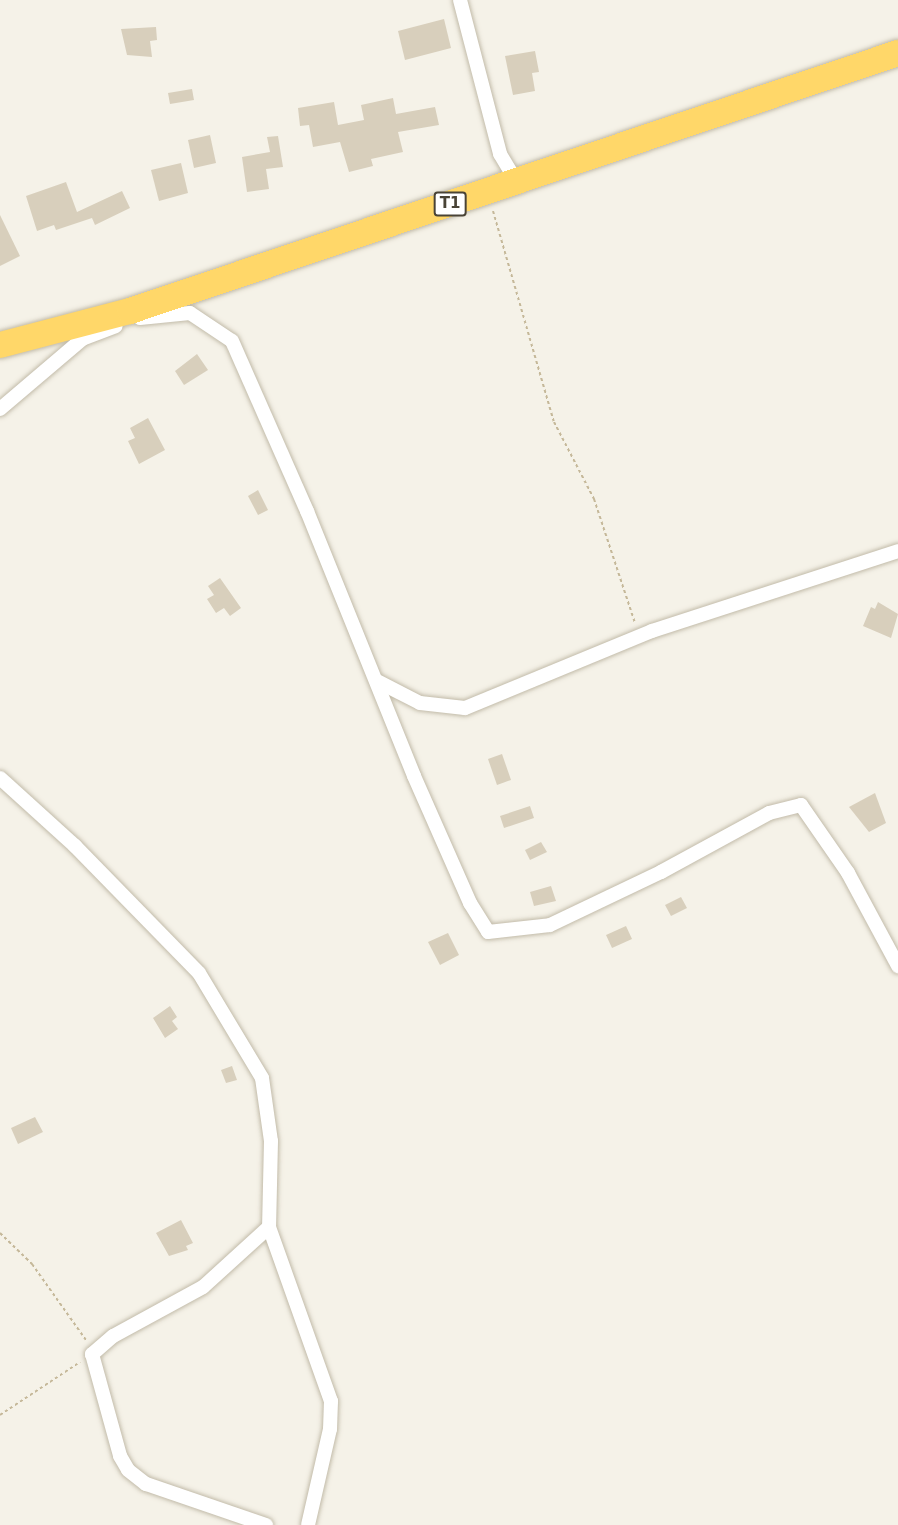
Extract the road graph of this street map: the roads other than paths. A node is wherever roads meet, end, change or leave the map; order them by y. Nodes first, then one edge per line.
1 (460, 0) edge
2 (898, 53) edge
3 (516, 181) junction
4 (108, 317) junction
5 (82, 339) junction
6 (0, 345) edge
7 (0, 409) edge
8 (898, 551) edge
9 (377, 681) junction
10 (0, 778) edge
11 (898, 966) edge
12 (269, 1227) junction
13 (266, 1525) edge
14 (308, 1525) edge

1 - 3 street
2 - 3 highway, T1
3 - 4 highway, T1
4 - 5 street
4 - 6 highway, T1
5 - 7 street
5 - 9 street
8 - 9 street
9 - 11 street
10 - 12 street
12 - 13 street
12 - 14 street

